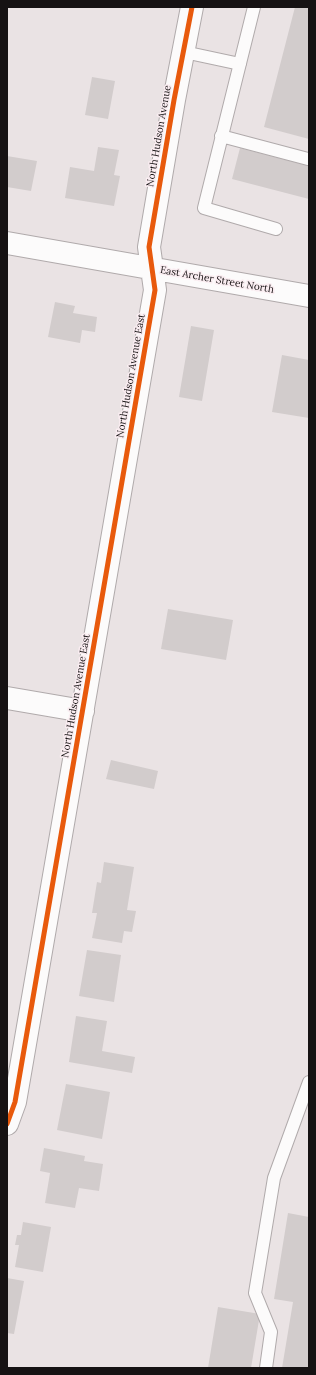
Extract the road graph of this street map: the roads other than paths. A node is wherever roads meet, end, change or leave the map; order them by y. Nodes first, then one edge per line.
1 (192, 7) edge
2 (254, 7) edge
3 (184, 52) junction
4 (240, 64) junction
5 (221, 136) junction
6 (308, 159) dead end
7 (276, 228) dead end
8 (7, 243) edge
9 (152, 269) junction
10 (309, 296) edge
11 (7, 698) edge
12 (83, 711) junction
13 (309, 1082) edge
14 (7, 1124) edge
15 (266, 1368) edge

1 - 3 street, North Hudson Avenue
2 - 4 lane
3 - 4 lane
3 - 9 street, North Hudson Avenue
4 - 5 lane
5 - 6 lane
5 - 7 lane
8 - 9 street, East Archer Street North
9 - 10 street, East Archer Street North
9 - 12 street, North Hudson Avenue East
11 - 12 street
12 - 14 street, North Hudson Avenue East
13 - 15 lane

